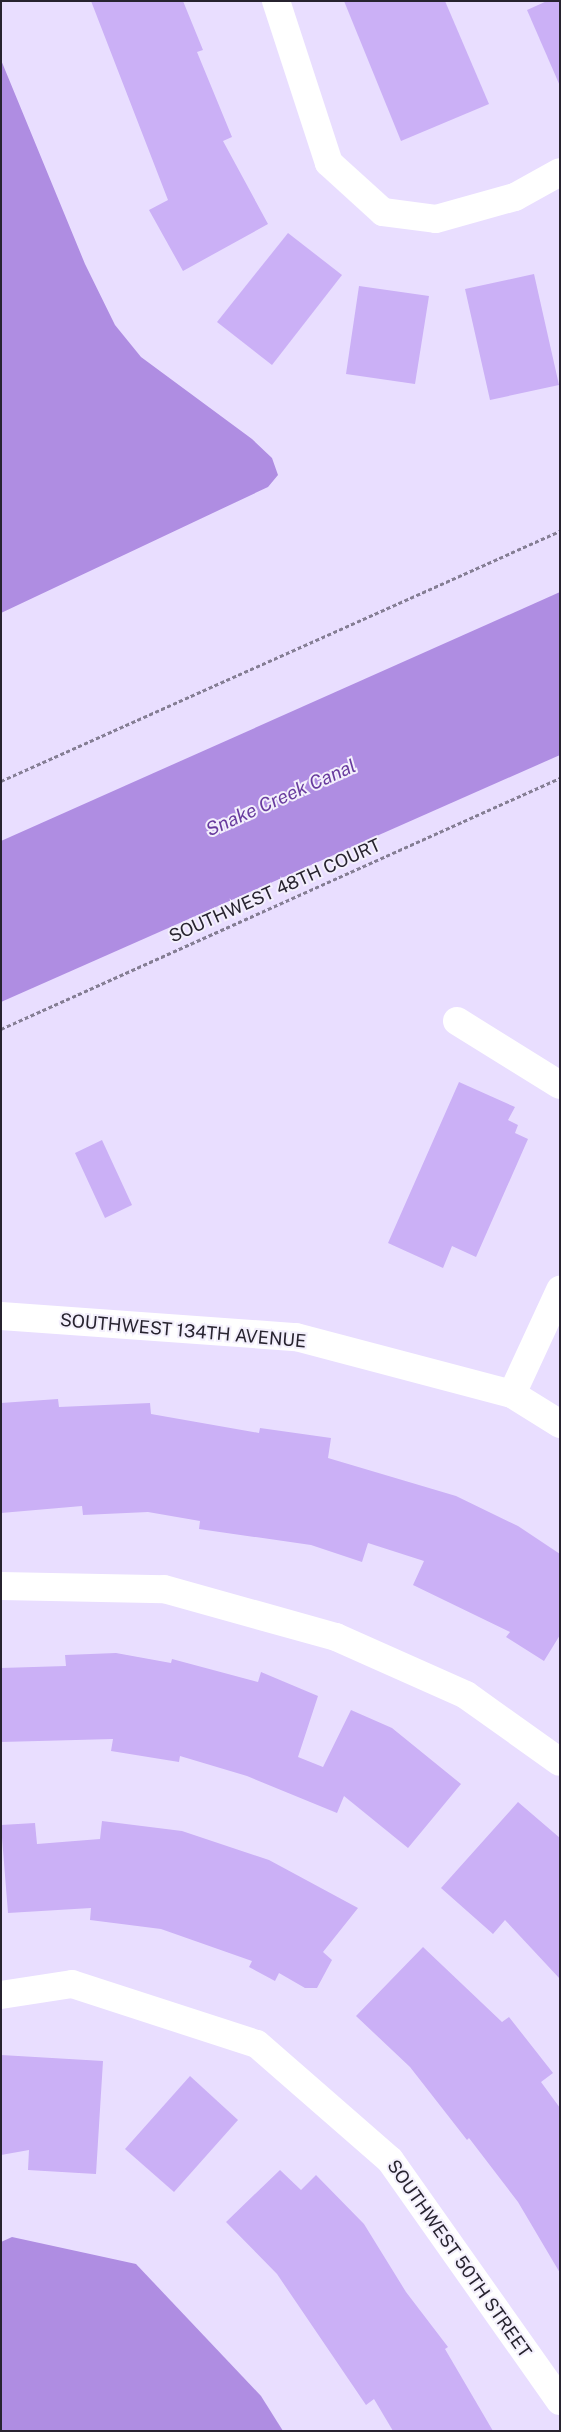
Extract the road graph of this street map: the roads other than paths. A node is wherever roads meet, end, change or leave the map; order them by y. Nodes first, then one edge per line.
1 (276, 1) edge
2 (560, 172) edge
3 (456, 1021) dead end
4 (560, 1085) edge
5 (560, 1290) edge
6 (1, 1316) edge
7 (512, 1394) junction
8 (560, 1424) edge
9 (1, 1586) edge
10 (560, 1762) edge
11 (1, 1995) edge
12 (560, 2401) edge

1 - 2 street
3 - 4 street
5 - 7 street
6 - 7 street, SOUTHWEST 134TH AVENUE
7 - 8 street, SOUTHWEST 134TH AVENUE
9 - 10 street
11 - 12 street, SOUTHWEST 50TH STREET

